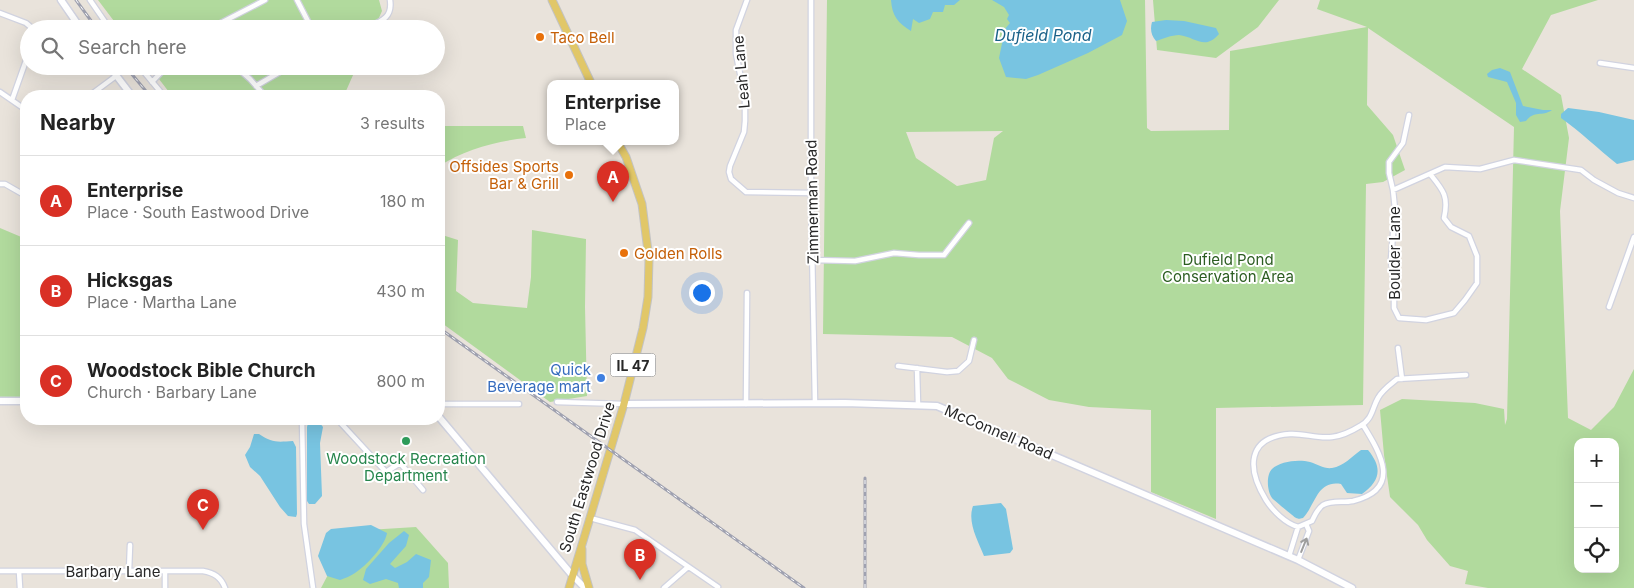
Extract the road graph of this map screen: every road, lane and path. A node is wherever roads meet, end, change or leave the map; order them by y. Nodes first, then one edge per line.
1 (61, 0) edge
2 (90, 0) edge
3 (265, 0) edge
4 (296, 0) edge
5 (390, 0) edge
6 (552, 0) edge
7 (747, 0) edge
8 (811, 0) edge
9 (0, 13) edge
10 (75, 20) edge
11 (104, 20) edge
12 (226, 20) edge
13 (307, 20) edge
14 (384, 20) edge
15 (20, 21) edge
16 (1600, 62) dead end
17 (1634, 68) edge
18 (21, 75) edge
19 (146, 75) edge
20 (159, 75) edge
21 (244, 75) edge
22 (275, 75) edge
23 (116, 76) joint
24 (590, 80) edge
25 (152, 82) junction
26 (256, 86) junction
27 (97, 90) edge
28 (127, 90) edge
29 (159, 90) edge
30 (260, 90) edge
31 (0, 92) edge
32 (12, 100) junction
33 (20, 106) edge
34 (1409, 115) dead end
35 (619, 145) edge
36 (1430, 174) junction
37 (0, 184) edge
38 (1393, 190) junction
39 (20, 193) edge
40 (811, 193) junction
41 (1634, 198) edge
42 (969, 224) dead end
43 (1634, 237) edge
44 (813, 260) junction
45 (747, 293) dead end
46 (1609, 307) dead end
47 (974, 340) dead end
48 (1398, 348) dead end
49 (898, 366) dead end
50 (917, 368) junction
51 (1466, 375) dead end
52 (1402, 379) junction
53 (20, 401) edge
54 (0, 402) edge
55 (557, 402) dead end
56 (815, 403) junction
57 (445, 404) edge
58 (518, 404) dead end
59 (624, 404) junction
60 (746, 404) junction
61 (918, 405) junction
62 (445, 423) edge
63 (302, 425) edge
64 (343, 425) edge
65 (1363, 425) junction
66 (423, 490) dead end
67 (590, 518) junction
68 (1306, 524) junction
69 (1298, 527) junction
70 (582, 543) junction
71 (130, 545) dead end
72 (1288, 556) junction
73 (1298, 560) junction
74 (688, 567) junction
75 (0, 571) edge
76 (19, 571) junction
77 (129, 571) junction
78 (165, 571) junction
79 (572, 575) junction
80 (718, 587) edge
81 (20, 588) edge
82 (166, 588) edge
83 (225, 588) edge
84 (313, 588) edge
85 (569, 588) edge
86 (584, 588) edge
87 (589, 588) edge
88 (664, 588) edge
89 (1350, 588) edge

1 - 10 street
2 - 11 street
3 - 12 street
4 - 13 street
5 - 14 street
6 - 24 main road
7 - 40 street, Leah Lane
8 - 40 street, Zimmerman Road
9 - 15 street
16 - 17 street
18 - 32 street
19 - 25 street
20 - 25 street
21 - 26 street
22 - 26 street
23 - 27 street
23 - 28 street
25 - 29 street
26 - 30 street
31 - 32 street
32 - 33 street
34 - 38 street
35 - 59 main road, South Eastwood Drive / IL 47
36 - 38 street
36 - 38 street, Boulder Lane
36 - 41 street
37 - 39 street
40 - 44 street, Zimmerman Road
42 - 44 street
43 - 46 street
44 - 56 street, Zimmerman Road
45 - 60 street
47 - 50 street
48 - 52 street
49 - 50 street
50 - 61 street
51 - 52 street
52 - 65 street
53 - 54 street
55 - 59 street, McConnell Road
56 - 60 street, McConnell Road
56 - 61 street, McConnell Road
57 - 58 street
59 - 60 street, McConnell Road
59 - 67 main road, South Eastwood Drive / IL 47
61 - 72 street, McConnell Road
62 - 79 street
63 - 84 street
64 - 66 street
65 - 68 street
65 - 69 street
67 - 70 main road, South Eastwood Drive / IL 47
67 - 74 street
68 - 69 street
73 -> 68 street
69 - 72 street
70 - 79 main road, South Eastwood Drive / IL 47
70 - 87 main road
71 - 77 street
72 - 73 street, McConnell Road
73 - 89 street, McConnell Road
74 - 80 street
74 - 88 street
75 - 76 street, Barbary Lane
76 - 77 street, Barbary Lane
76 - 81 street
77 - 78 street, Barbary Lane
78 - 82 street
78 - 83 street, Barbary Lane
79 - 85 main road, South Eastwood Drive / IL 47
79 - 86 street

